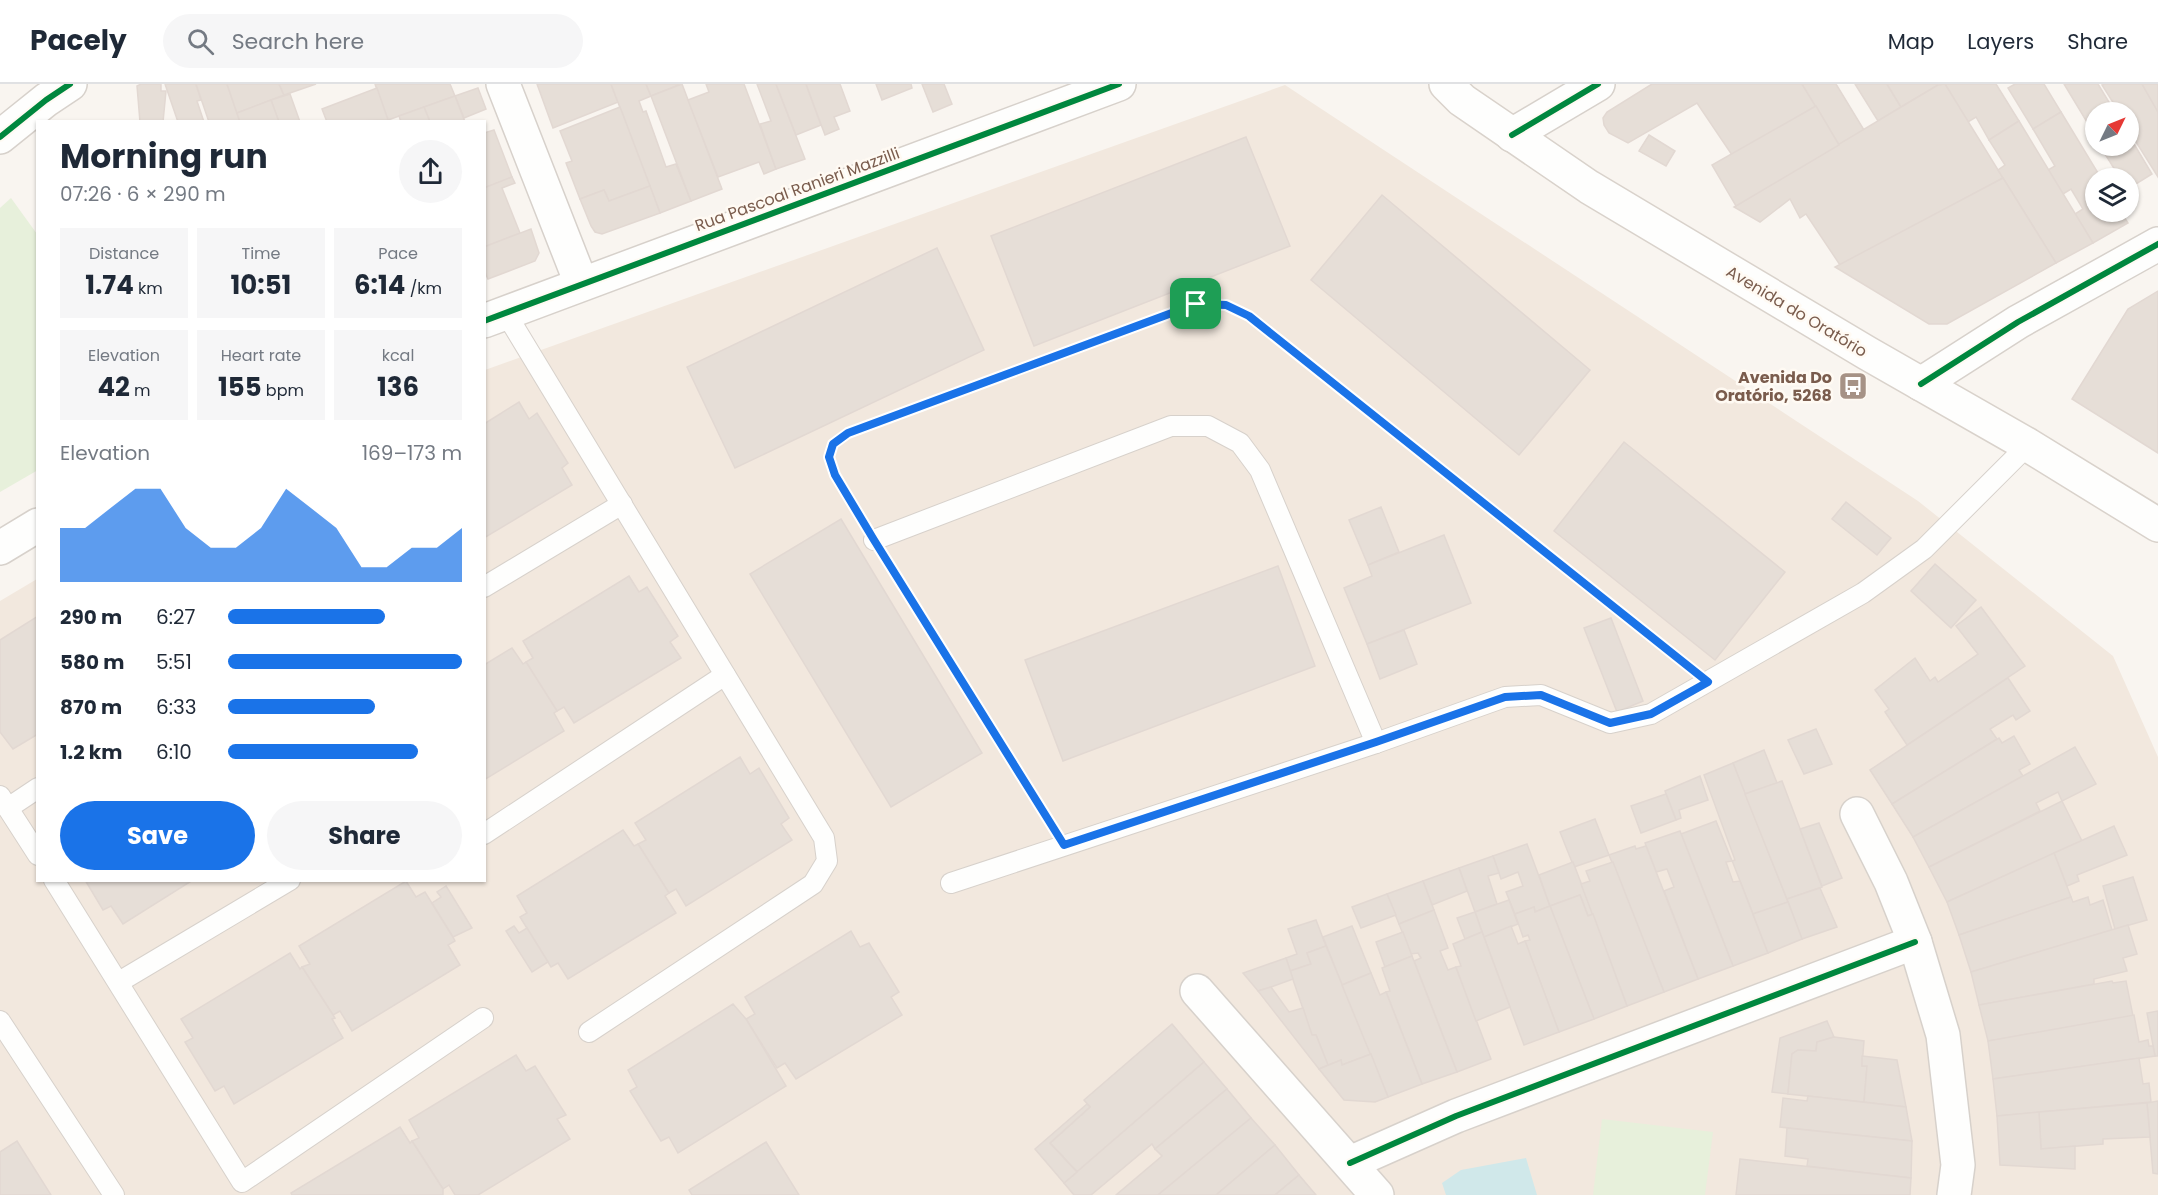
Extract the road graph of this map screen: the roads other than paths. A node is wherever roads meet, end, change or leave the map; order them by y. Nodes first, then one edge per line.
1 (70, 84) edge
2 (503, 84) edge
3 (1119, 84) edge
4 (1446, 84) edge
5 (1598, 84) edge
6 (1059, 94) edge
7 (1512, 135) junction
8 (0, 136) edge
9 (2158, 244) edge
10 (581, 283) junction
11 (495, 316) edge
12 (1921, 384) junction
13 (2028, 445) junction
14 (622, 504) junction
15 (2158, 525) edge
16 (36, 526) edge
17 (874, 540) road end
18 (0, 548) edge
19 (486, 586) edge
20 (725, 675) junction
21 (1376, 742) junction
22 (36, 789) edge
23 (4, 802) edge
24 (1857, 814) dead end
25 (486, 833) edge
26 (36, 852) edge
27 (55, 882) edge
28 (287, 882) edge
29 (951, 883) dead end
30 (1915, 942) junction
31 (119, 982) junction
32 (1197, 991) dead end
33 (483, 1018) dead end
34 (0, 1021) edge
35 (589, 1032) dead end
36 (1350, 1163) junction
37 (246, 1189) edge
38 (114, 1195) edge
39 (1377, 1195) edge
40 (1954, 1195) edge

1 - 8 street
2 - 10 street
3 - 6 street, Rua Pascoal Ranieri Mazzilli
4 - 7 street, Avenida do Oratório
5 - 7 street
6 - 10 street, Rua Pascoal Ranieri Mazzilli
7 - 12 street, Avenida do Oratório
9 - 12 street
10 - 11 street, Rua Pascoal Ranieri Mazzilli
11 - 14 lane
12 - 13 street, Avenida do Oratório
13 - 15 street, Avenida do Oratório
13 - 21 lane
14 - 19 lane
14 - 20 lane
16 - 18 street
17 - 21 lane
20 - 25 lane
20 - 35 lane
21 - 29 lane
22 - 23 lane
23 - 26 lane
24 - 30 street
27 - 31 lane
28 - 31 lane
30 - 36 street
30 - 40 street
31 - 37 lane
32 - 36 street
33 - 37 lane
34 - 38 lane
36 - 39 street

